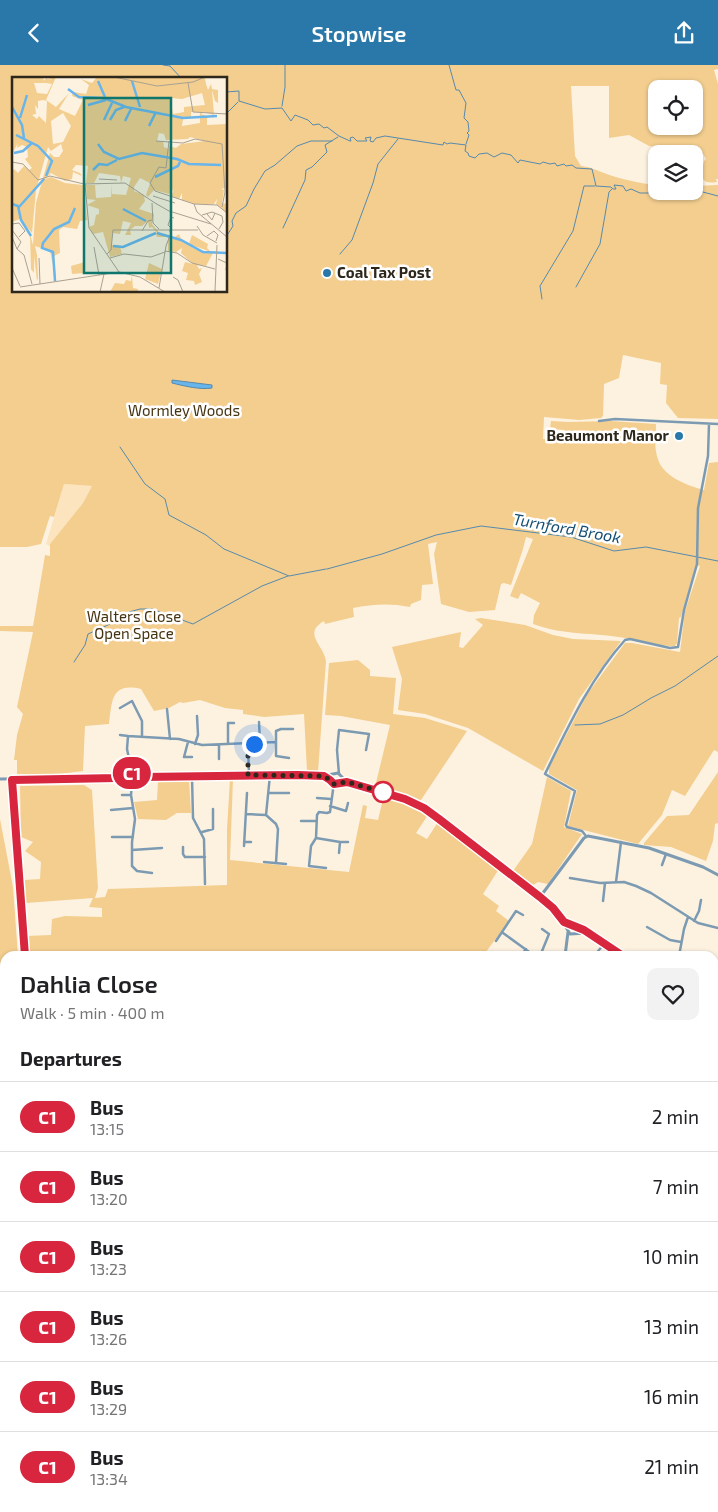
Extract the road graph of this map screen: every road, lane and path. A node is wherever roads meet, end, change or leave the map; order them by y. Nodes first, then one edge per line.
1 (599, 421) dead end
2 (718, 424) edge
3 (709, 425) junction
4 (120, 708) dead end
5 (167, 709) dead end
6 (197, 716) dead end
7 (259, 722) dead end
8 (234, 723) dead end
9 (293, 729) dead end
10 (334, 729) dead end
11 (339, 730) junction
12 (120, 735) dead end
13 (128, 736) junction
14 (142, 737) junction
15 (170, 739) junction
16 (188, 742) junction
17 (260, 742) junction
18 (276, 742) junction
19 (195, 744) junction
20 (228, 744) junction
21 (248, 744) junction
22 (219, 745) junction
23 (366, 750) dead end
24 (276, 756) junction
25 (192, 757) dead end
26 (273, 758) dead end
27 (288, 758) dead end
28 (219, 759) dead end
29 (339, 767) junction
30 (333, 774) junction
31 (248, 775) junction
32 (270, 775) junction
33 (340, 775) junction
34 (129, 776) junction
35 (324, 776) junction
36 (142, 777) junction
37 (192, 777) junction
38 (0, 779) edge
39 (12, 780) junction
40 (331, 781) junction
41 (347, 782) junction
42 (132, 783) junction
43 (339, 784) junction
44 (333, 790) junction
45 (247, 793) dead end
46 (269, 793) junction
47 (289, 793) dead end
48 (122, 795) dead end
49 (131, 795) junction
50 (317, 798) dead end
51 (331, 799) junction
52 (348, 803) dead end
53 (330, 806) junction
54 (133, 808) junction
55 (214, 809) dead end
56 (111, 810) dead end
57 (346, 811) junction
58 (351, 812) dead end
59 (246, 814) junction
60 (266, 815) junction
61 (300, 821) dead end
62 (316, 821) junction
63 (202, 832) junction
64 (586, 836) junction
65 (112, 837) dead end
66 (132, 837) junction
67 (316, 838) junction
68 (244, 842) junction
69 (251, 842) dead end
70 (340, 842) junction
71 (348, 842) dead end
72 (621, 842) junction
73 (244, 846) dead end
74 (183, 847) dead end
75 (162, 848) dead end
76 (132, 850) junction
77 (340, 853) dead end
78 (666, 854) junction
79 (205, 857) junction
80 (264, 862) dead end
81 (276, 863) junction
82 (286, 864) dead end
83 (662, 865) dead end
84 (304, 866) dead end
85 (309, 866) junction
86 (326, 868) dead end
87 (152, 873) dead end
88 (718, 875) edge
89 (570, 878) dead end
90 (616, 882) junction
91 (606, 883) junction
92 (205, 884) dead end
93 (540, 897) junction
94 (701, 900) dead end
95 (603, 901) dead end
96 (523, 915) dead end
97 (688, 917) junction
98 (694, 921) junction
99 (564, 922) junction
100 (571, 925) junction
101 (576, 926) junction
102 (647, 927) dead end
103 (718, 928) edge
104 (542, 929) dead end
105 (568, 931) junction
106 (503, 933) junction
107 (587, 933) junction
108 (575, 934) junction
109 (496, 941) dead end
110 (682, 942) junction
111 (567, 943) junction
112 (604, 944) junction
113 (526, 949) joint
114 (25, 951) edge
115 (528, 951) edge
116 (543, 951) edge
117 (566, 951) edge
118 (598, 951) edge
119 (615, 951) edge
120 (680, 951) edge
121 (286, 1512) edge
122 (296, 1512) edge

1 - 3 street
2 - 3 street
3 - 64 street
4 - 14 street
5 - 15 street
6 - 19 street
7 - 17 street
8 - 20 street
9 - 18 street
10 - 11 street
11 - 23 street
11 - 29 street
12 - 13 street
13 - 14 street
13 - 34 street
14 - 15 street
15 - 16 street
16 - 19 street
16 - 25 street
17 - 18 street
17 - 21 street
18 - 24 street
19 - 22 street
20 - 21 street
20 - 22 street
21 - 31 street
22 - 28 street
24 - 26 street
24 - 27 street
29 - 30 street
29 - 33 street
30 - 33 street
30 - 35 street
30 - 40 street
31 - 32 street
31 - 37 street
32 - 35 street
32 - 46 street
33 - 41 street
33 - 43 street
34 - 36 street
34 - 39 street
34 - 42 street
34 - 42 street
35 - 40 street
36 - 37 street
36 - 42 street
37 - 63 street
38 - 39 street
39 - 114 street
40 - 43 street
40 - 44 street
41 - 43 street
41 - 93 street
42 - 49 street
43 - 44 street
44 - 51 street
45 - 59 street
46 - 47 street
46 - 60 street
48 - 49 street
49 - 54 street
50 - 51 street
51 - 53 street
52 - 57 street
53 - 57 street
53 - 62 street
54 - 56 street
54 - 66 street
55 - 63 street
57 - 58 street
59 - 60 street
59 - 68 street
60 - 81 street
61 - 62 street
62 - 67 street
63 - 79 street
64 - 72 street
64 - 93 street
65 - 66 street
66 - 76 street
67 - 70 street
67 - 85 street
68 - 69 street
68 - 73 street
70 - 71 street
70 - 77 street
72 - 78 street
72 - 90 street
74 - 79 street
75 - 76 street
76 - 87 street
78 - 83 street
78 - 88 street
79 - 92 street
80 - 81 street
81 - 82 street
84 - 85 street
85 - 86 street
89 - 91 street
90 - 91 street
90 - 97 street
91 - 95 street
93 - 99 street
94 - 98 street
96 - 106 street
97 - 98 street
97 - 110 street
98 - 103 street
99 - 100 street
99 - 105 street
100 - 101 street
100 - 105 street
101 - 107 street
101 - 108 street
102 - 110 street
104 - 116 street
105 - 108 street
105 - 111 street
106 - 109 street
106 - 113 street
107 - 108 street
107 - 112 street
108 - 111 street
110 - 120 street
111 - 117 street
112 - 118 street
112 - 119 street
113 - 115 street
121 - 122 street

